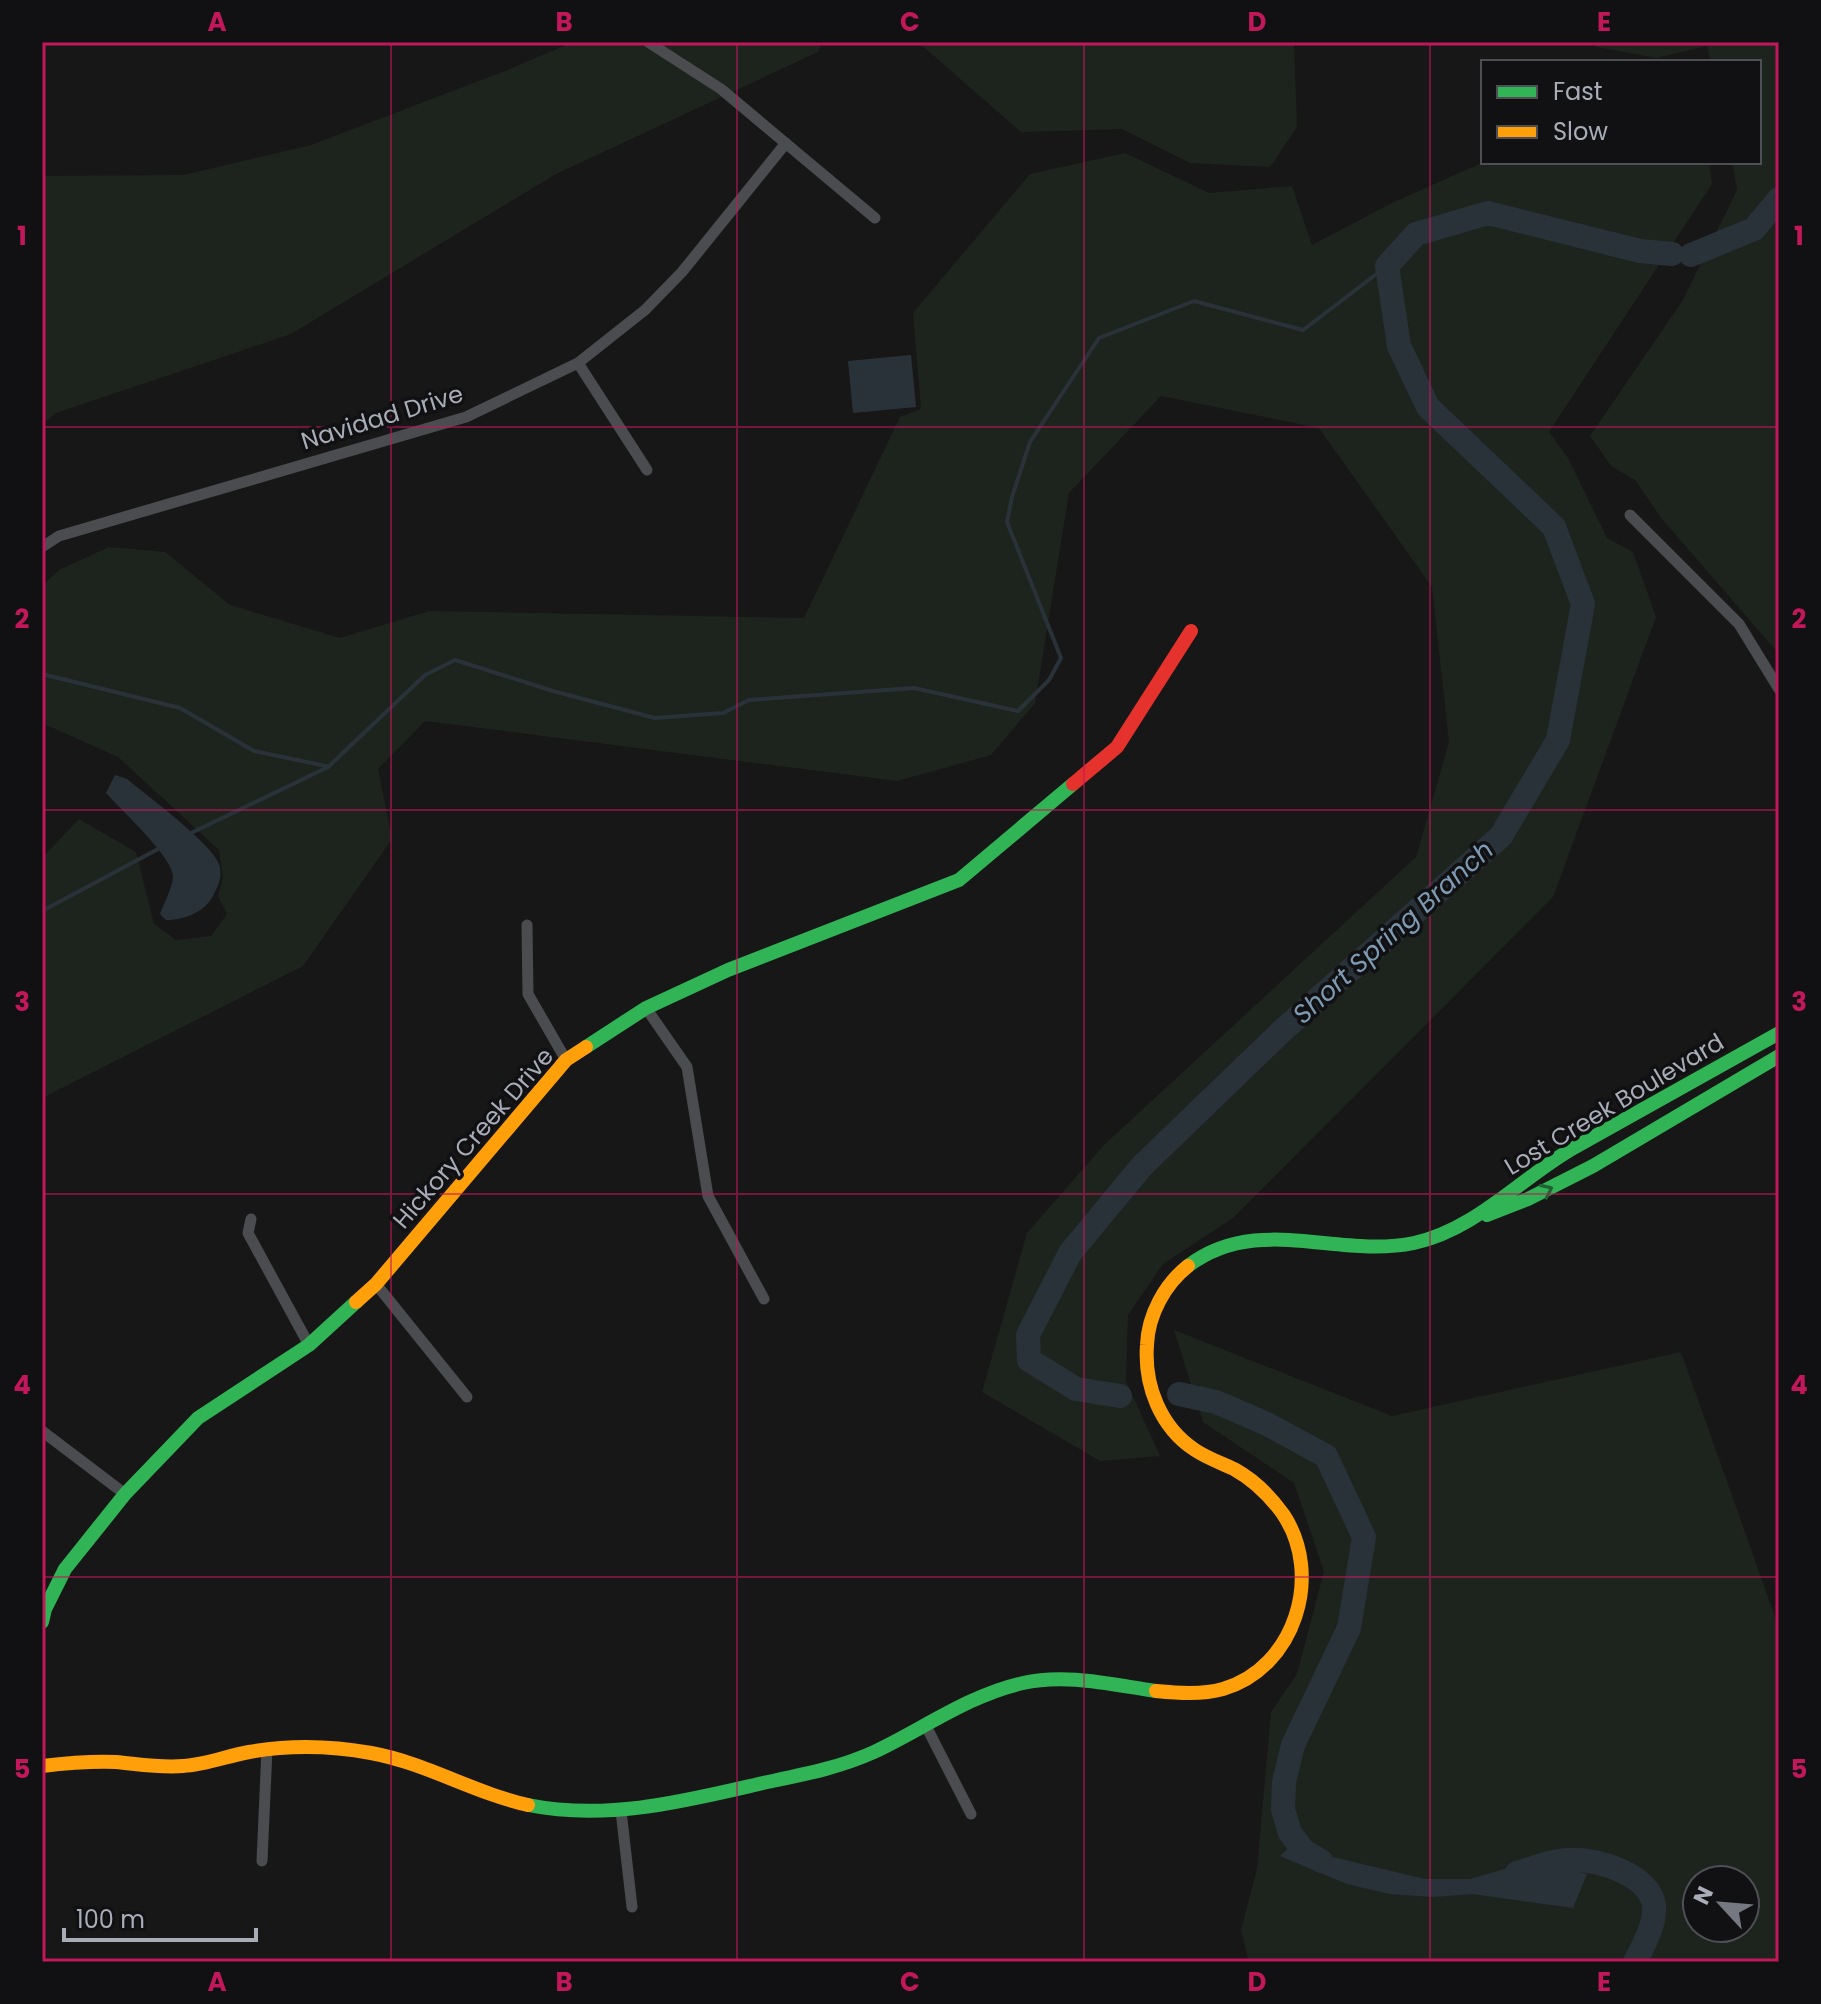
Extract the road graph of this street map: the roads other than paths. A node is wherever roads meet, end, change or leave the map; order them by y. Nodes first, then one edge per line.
1 (648, 42) edge
2 (786, 143) junction
3 (875, 218) dead end
4 (578, 363) junction
5 (647, 470) dead end
6 (1630, 515) dead end
7 (42, 547) edge
8 (1191, 631) dead end
9 (1779, 689) edge
10 (527, 925) dead end
11 (646, 1008) junction
12 (1779, 1033) edge
13 (1779, 1056) edge
14 (566, 1060) junction
15 (1729, 1060) junction
16 (1741, 1079) junction
17 (1475, 1218) junction
18 (251, 1219) dead end
19 (376, 1284) junction
20 (764, 1299) dead end
21 (309, 1345) junction
22 (467, 1397) dead end
23 (42, 1431) edge
24 (125, 1494) junction
25 (42, 1622) edge
26 (926, 1726) junction
27 (267, 1749) junction
28 (42, 1766) edge
29 (621, 1811) junction
30 (971, 1814) dead end
31 (262, 1861) dead end
32 (632, 1907) dead end

1 - 2 street
2 - 3 street
2 - 4 street, Navidad Drive
4 - 5 street
4 - 7 street, Navidad Drive
6 - 9 street
8 - 11 street, Hickory Creek Drive
10 - 14 street
11 - 14 street, Hickory Creek Drive
11 - 20 street
12 - 15 street, Lost Creek Boulevard
13 - 16 street, Lost Creek Boulevard
14 - 19 street, Hickory Creek Drive
15 - 16 street
15 - 17 street, Lost Creek Boulevard
17 -> 16 street, Lost Creek Boulevard
17 - 26 street, Lost Creek Boulevard
18 - 21 street
19 - 21 street, Hickory Creek Drive
19 - 22 street
21 - 24 street, Hickory Creek Drive
23 - 24 street
24 - 25 street, Hickory Creek Drive
26 - 29 street, Lost Creek Boulevard
26 - 30 street
27 - 28 street, Lost Creek Boulevard
27 - 29 street, Lost Creek Boulevard
27 - 31 street
29 - 32 street

